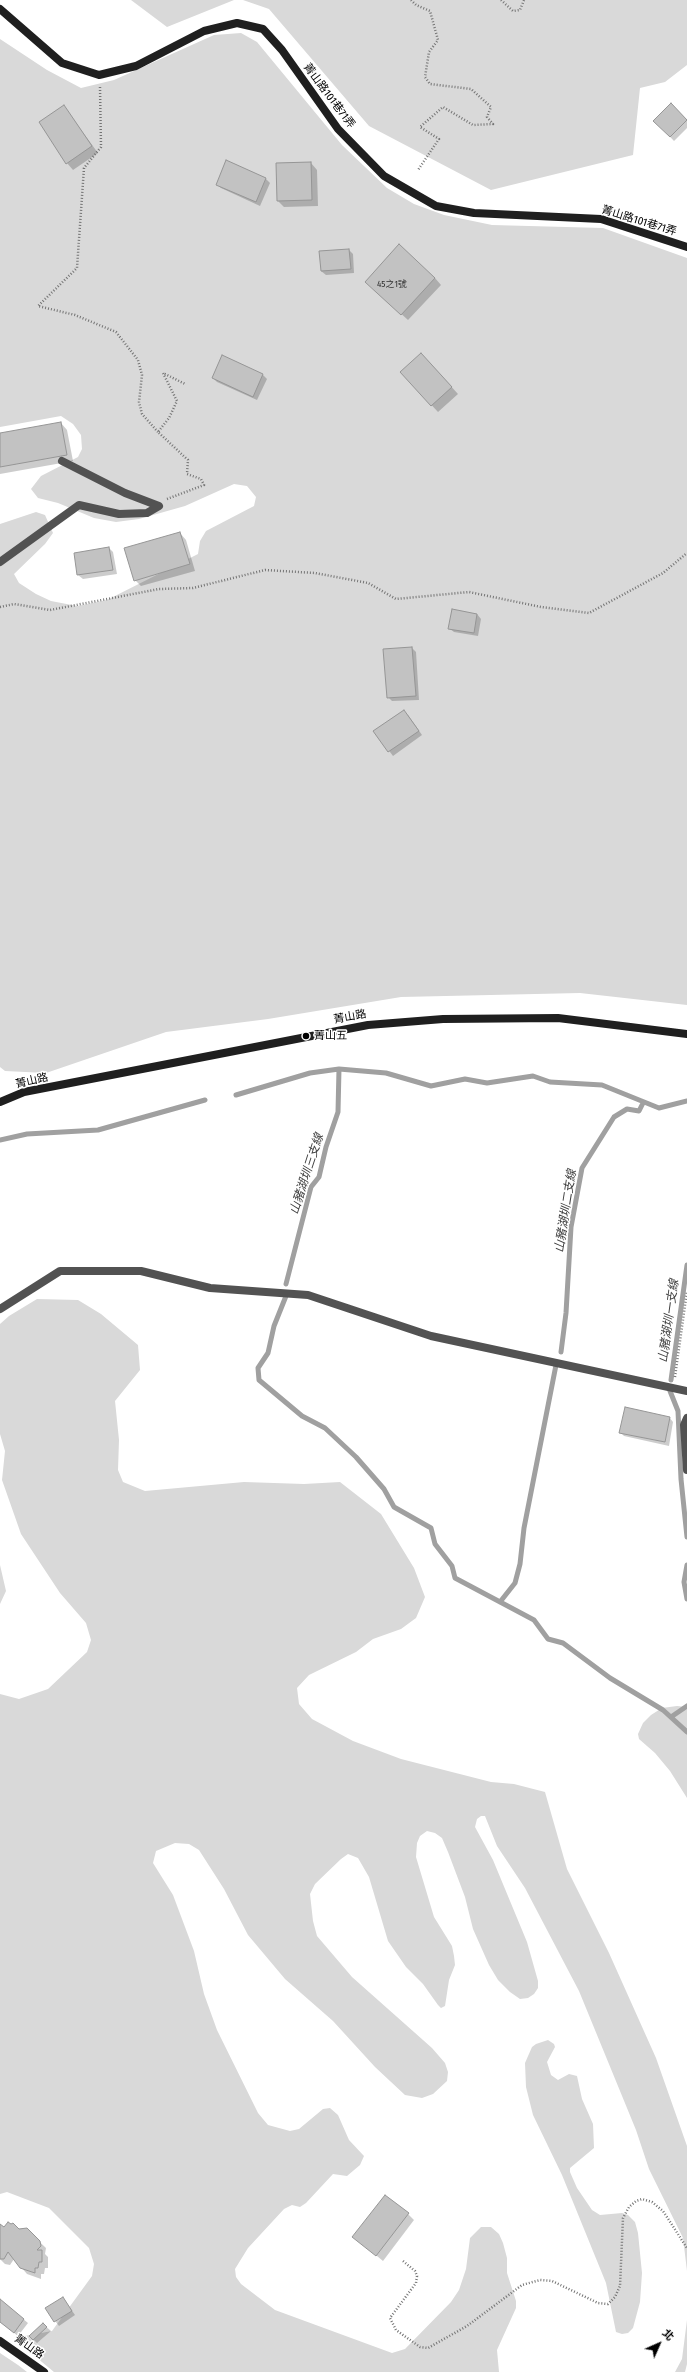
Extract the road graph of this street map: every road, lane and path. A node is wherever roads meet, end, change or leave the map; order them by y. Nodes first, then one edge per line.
1 (411, 0) edge
2 (501, 0) edge
3 (524, 0) edge
4 (0, 9) edge
5 (99, 75) junction
6 (418, 170) dead end
7 (687, 248) edge
8 (185, 384) dead end
9 (158, 432) junction
10 (62, 461) dead end
11 (159, 506) junction
12 (687, 553) edge
13 (0, 562) edge
14 (0, 607) edge
15 (687, 1034) edge
16 (0, 1102) edge
17 (687, 1291) edge
18 (0, 1310) edge
19 (673, 1388) junction
20 (687, 1391) edge
21 (687, 1418) edge
22 (687, 1470) edge
23 (687, 2248) edge
24 (403, 2261) dead end
25 (0, 2341) edge
26 (44, 2372) edge

1 - 6 path
2 - 3 path
4 - 5 street
5 - 7 street, 菁山路101巷71弄
5 - 9 path
8 - 9 path
9 - 11 path
10 - 11 street
11 - 13 street
12 - 14 path
15 - 16 street, 菁山路
17 - 19 path
18 - 19 street
19 - 20 street
21 - 22 street
23 - 24 path
25 - 26 street, 菁山路

